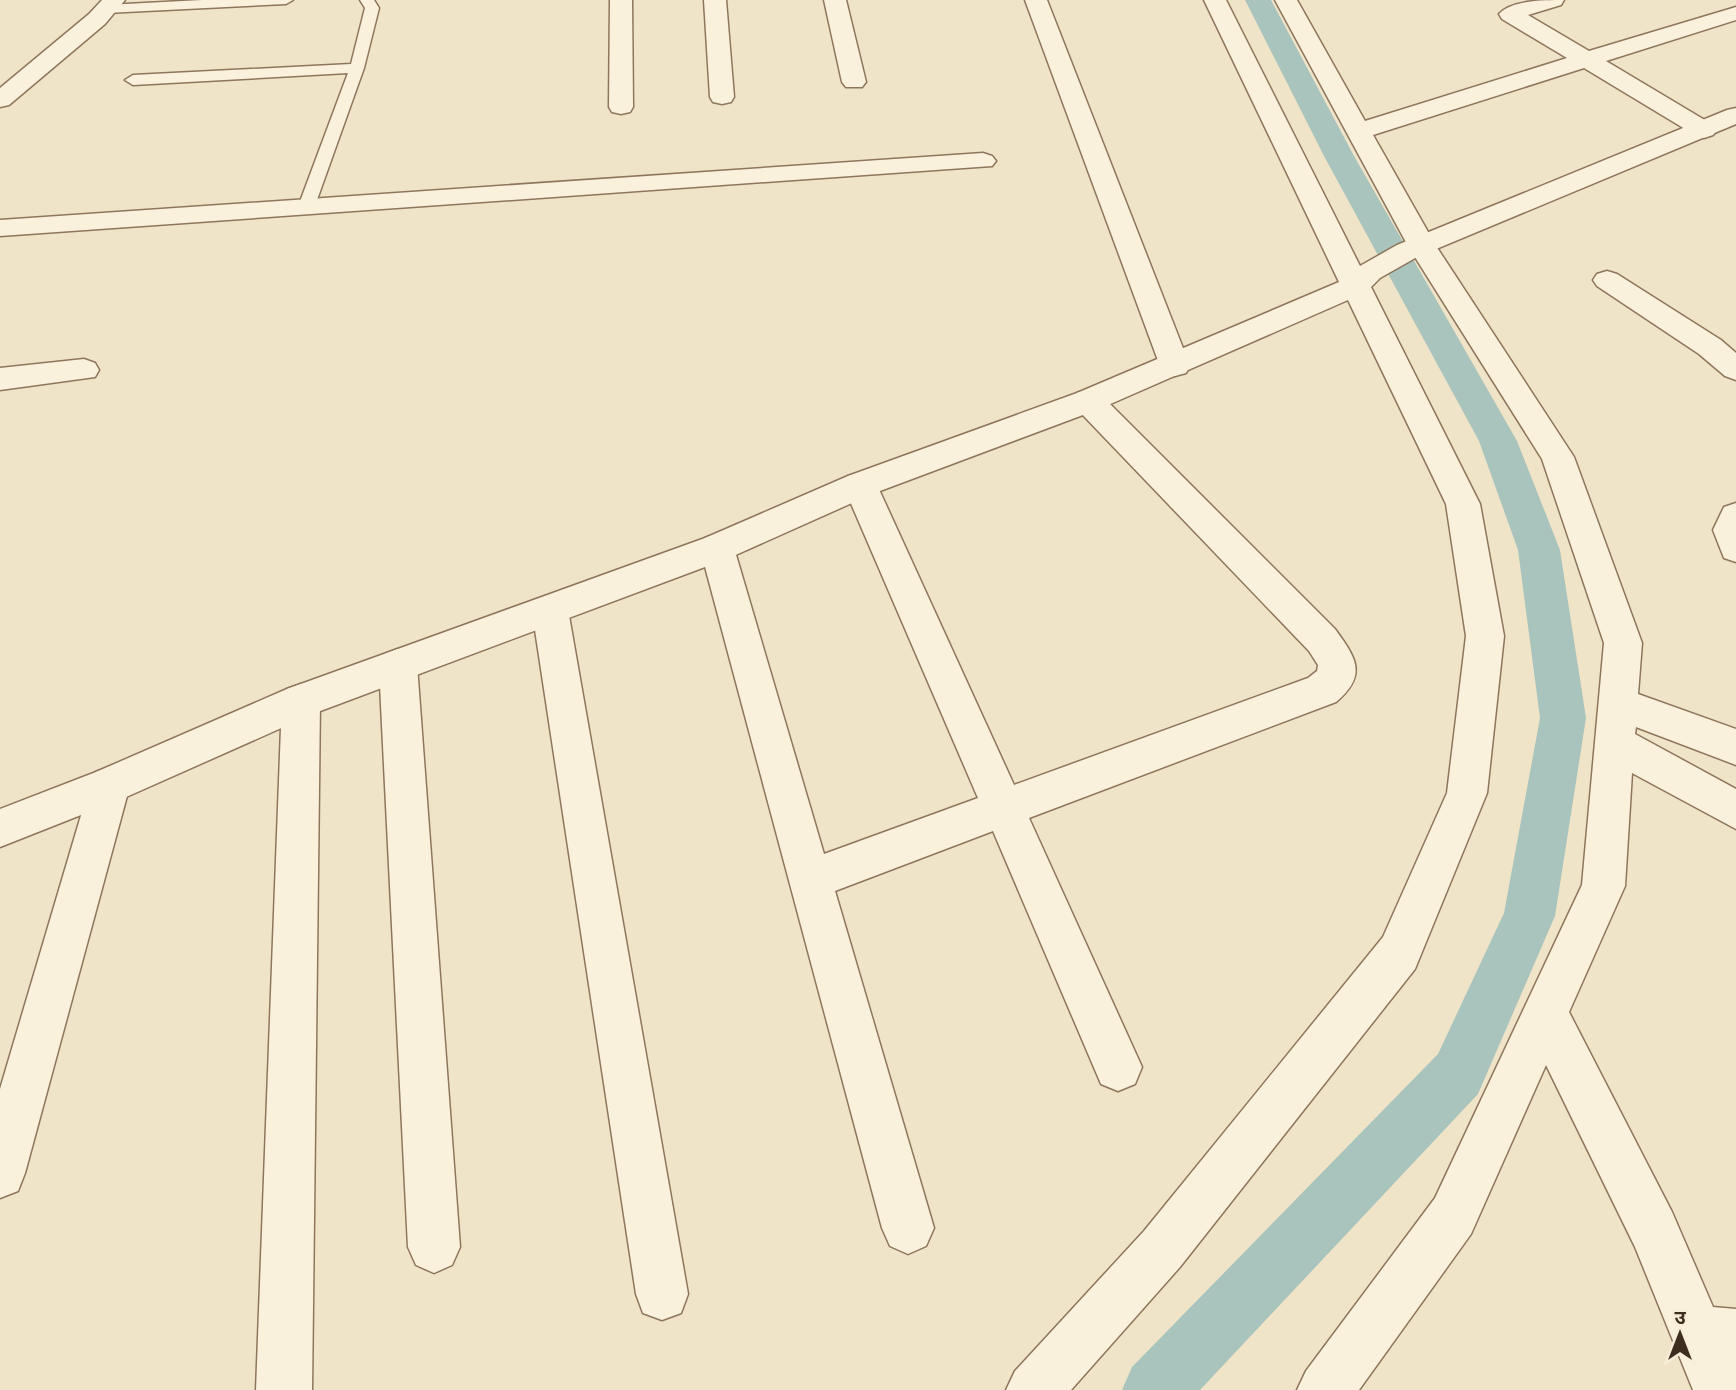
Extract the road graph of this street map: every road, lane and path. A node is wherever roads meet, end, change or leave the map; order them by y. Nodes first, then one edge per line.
1 (286, 0) edge
2 (367, 0) edge
3 (621, 0) edge
4 (715, 0) edge
5 (835, 0) edge
6 (1036, 0) edge
7 (1215, 0) edge
8 (1286, 0) edge
9 (1553, 0) edge
10 (110, 4) edge
11 (1735, 13) edge
12 (1591, 61) junction
13 (357, 68) junction
14 (133, 80) dead end
15 (854, 82) dead end
16 (722, 97) dead end
17 (0, 100) edge
18 (621, 107) dead end
19 (1736, 116) edge
20 (1704, 130) junction
21 (1360, 131) junction
22 (983, 161) dead end
23 (307, 207) junction
24 (0, 228) edge
25 (1415, 248) junction
26 (1362, 279) junction
27 (1607, 280) dead end
28 (1723, 341) edge
29 (1175, 366) junction
30 (1736, 369) edge
31 (84, 370) dead end
32 (0, 379) edge
33 (1088, 401) junction
34 (860, 485) junction
35 (1736, 516) edge
36 (717, 548) junction
37 (1736, 548) edge
38 (550, 610) junction
39 (398, 665) junction
40 (301, 701) junction
41 (1616, 724) junction
42 (1736, 747) edge
43 (110, 785) junction
44 (1005, 809) junction
45 (1736, 810) edge
46 (0, 828) edge
47 (810, 880) junction
48 (1545, 1014) junction
49 (1118, 1067) dead end
50 (0, 1172) edge
51 (908, 1228) dead end
52 (434, 1247) dead end
53 (662, 1294) dead end
54 (1716, 1334) edge
55 (284, 1390) edge
56 (1034, 1390) edge
57 (1325, 1390) edge
58 (1721, 1390) edge

1 - 10 lane
2 - 13 lane
3 - 18 street
4 - 16 street
5 - 15 street
6 - 29 street
7 - 26 street
8 - 21 street
9 - 12 street
10 - 17 street
11 - 12 street
12 - 20 street
12 - 21 street
13 - 14 lane
13 - 23 lane
19 - 20 street
20 - 25 street
21 - 25 street
22 - 23 street
23 - 24 street
25 - 26 street
25 - 41 street
26 - 29 street
26 - 56 street
27 - 28 street
28 - 30 street
29 - 33 street
31 - 32 street
33 - 34 street
33 - 44 street
34 - 36 street
34 - 44 street
35 - 37 street
36 - 38 street
36 - 47 street
38 - 39 street
38 - 53 street
39 - 40 street
39 - 52 street
40 - 43 street
40 - 55 street
41 - 42 street
41 - 45 street
41 - 48 street
43 - 46 street
43 - 50 street
44 - 47 street
44 - 49 street
47 - 51 street
48 - 54 street
48 - 57 street
54 - 58 street

